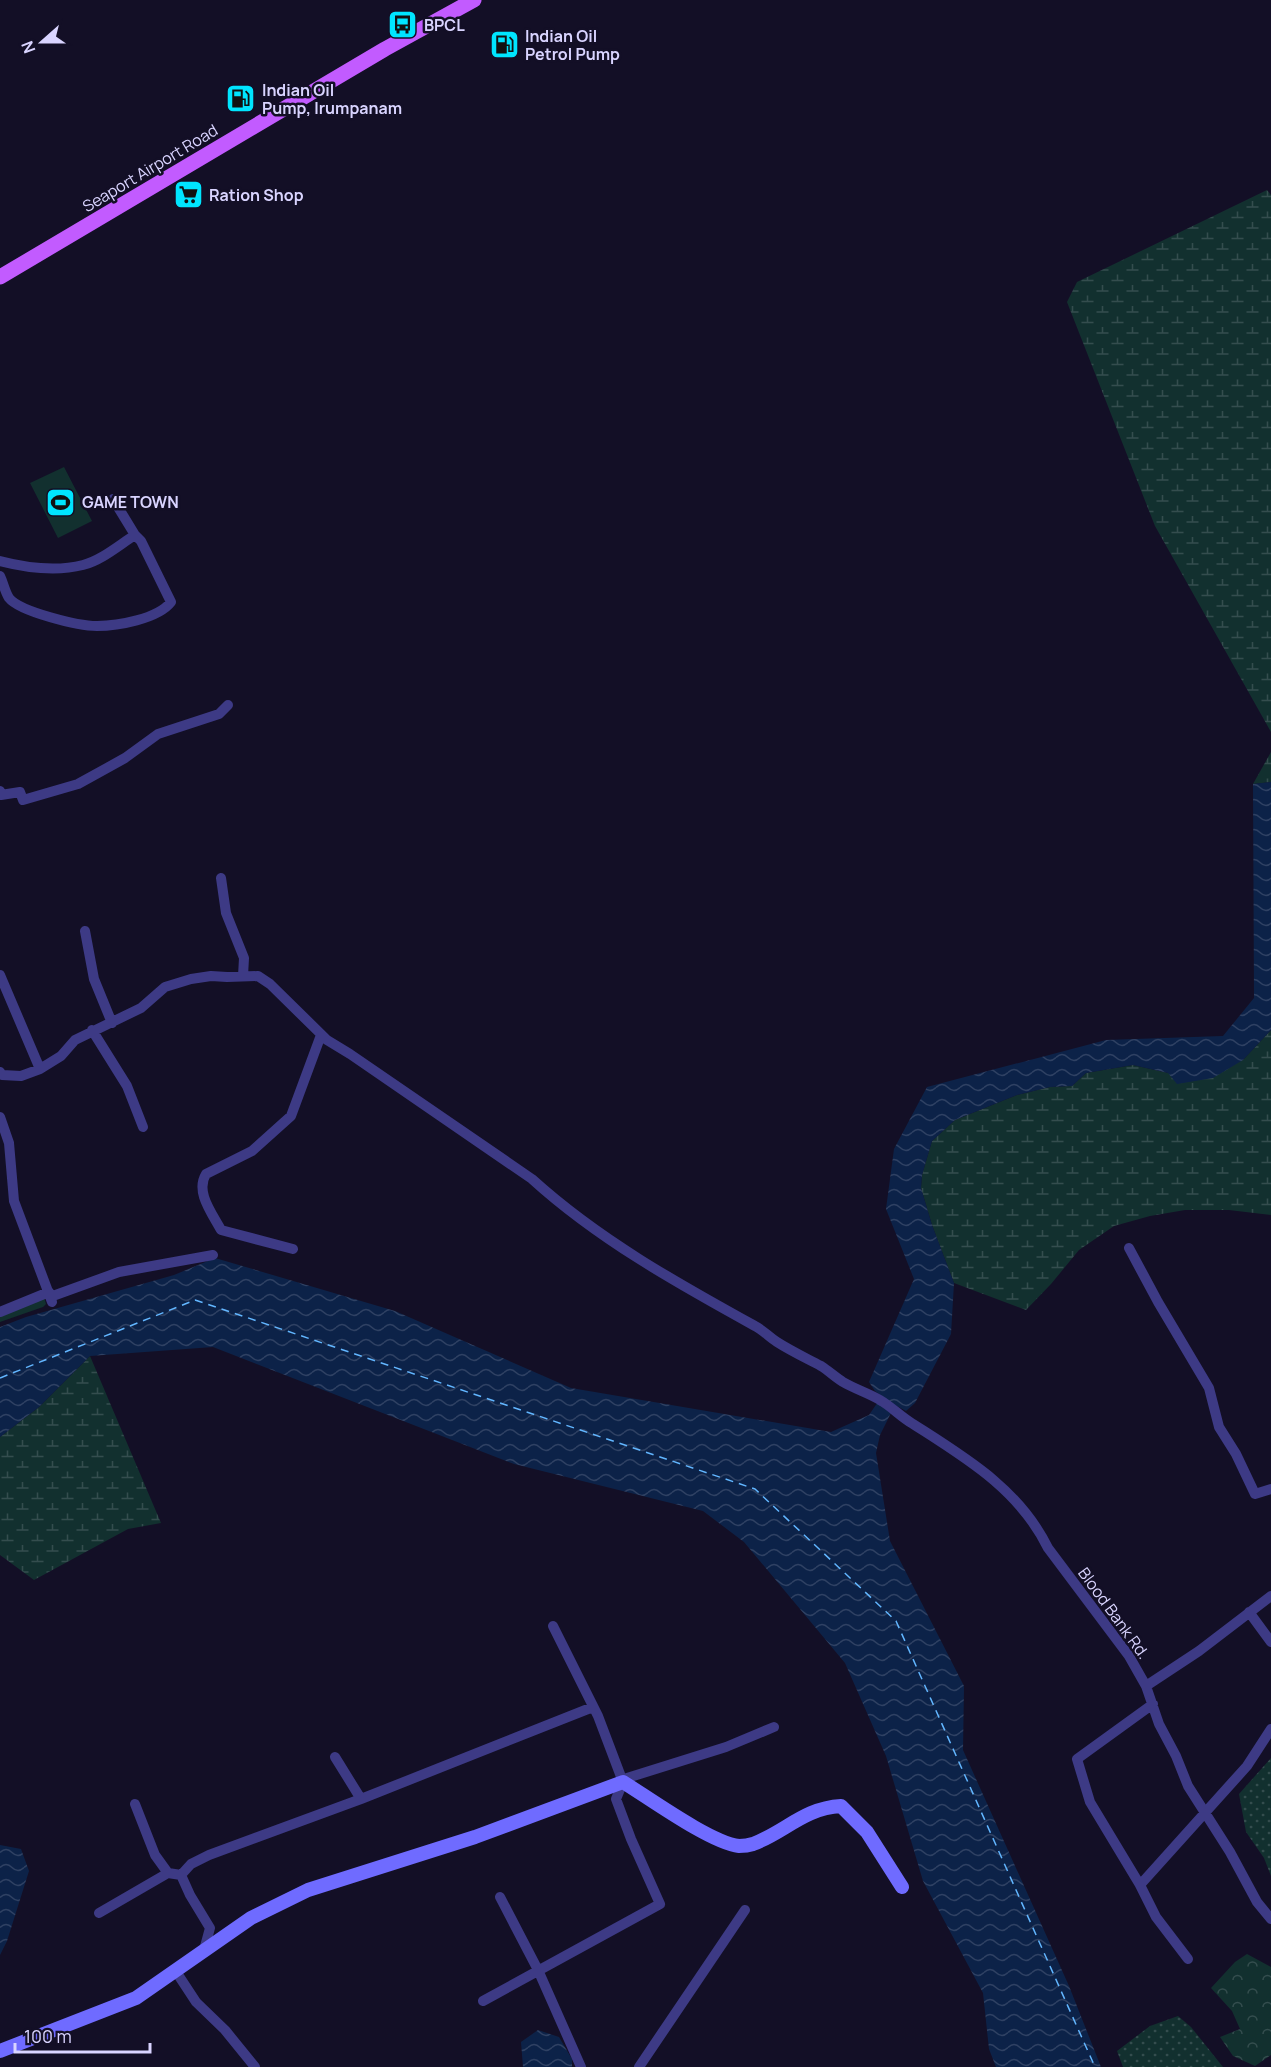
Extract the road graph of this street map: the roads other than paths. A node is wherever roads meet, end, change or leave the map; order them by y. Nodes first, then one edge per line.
1 (474, 0) edge
2 (0, 277) edge
3 (113, 499) dead end
4 (135, 535) junction
5 (0, 561) edge
6 (13, 564) junction
7 (1, 577) edge
8 (228, 705) dead end
9 (0, 791) edge
10 (221, 878) dead end
11 (85, 931) dead end
12 (0, 975) edge
13 (243, 976) junction
14 (4, 996) edge
15 (112, 1023) junction
16 (92, 1030) junction
17 (321, 1035) junction
18 (40, 1069) junction
19 (1, 1076) edge
20 (0, 1117) edge
21 (143, 1127) dead end
22 (1129, 1248) dead end
23 (293, 1249) dead end
24 (213, 1255) dead end
25 (50, 1297) junction
26 (0, 1312) edge
27 (1271, 1489) edge
28 (1271, 1596) edge
29 (1249, 1612) junction
30 (553, 1626) dead end
31 (1271, 1642) edge
32 (1146, 1686) junction
33 (1152, 1704) junction
34 (593, 1707) junction
35 (774, 1728) dead end
36 (1271, 1729) edge
37 (335, 1756) dead end
38 (623, 1782) junction
39 (361, 1799) junction
40 (135, 1804) dead end
41 (1205, 1813) junction
42 (168, 1873) junction
43 (181, 1875) junction
44 (1140, 1885) junction
45 (902, 1887) dead end
46 (500, 1897) dead end
47 (745, 1910) dead end
48 (99, 1913) dead end
49 (1271, 1919) edge
50 (204, 1950) junction
51 (1188, 1959) dead end
52 (175, 1970) junction
53 (538, 1970) junction
54 (483, 2001) dead end
55 (0, 2051) edge
56 (255, 2067) edge
57 (581, 2067) edge
58 (639, 2067) edge

1 - 2 main road, Seaport Airport Road
3 - 4 street
4 - 6 street
4 - 7 street
5 - 6 street
6 - 7 street
8 - 9 street
10 - 13 street
11 - 15 street
12 - 14 street
13 - 15 street, Blood Bank Rd.
13 - 17 street, Blood Bank Rd.
14 - 18 street
15 - 16 street, Blood Bank Rd.
16 - 18 street, Blood Bank Rd.
16 - 21 street
17 - 23 street
17 - 32 street, Blood Bank Rd.
18 - 19 street
20 - 25 street
22 - 27 street
24 - 25 street
25 - 26 street
28 - 29 street
29 - 31 street
29 - 32 street
30 - 34 street
32 - 33 street, Blood Bank Rd.
33 - 41 street, Blood Bank Rd.
33 - 44 street
34 - 38 street
34 - 39 street
35 - 38 street
36 - 41 street
37 - 39 street
38 - 45 main road
38 - 50 main road
38 - 53 street
39 - 43 street
40 - 42 street
41 - 44 street
41 - 49 street, Blood Bank Rd.
42 - 43 street
42 - 48 street
43 - 50 street
44 - 51 street
46 - 53 street
47 - 58 street
50 - 52 main road
52 - 55 main road
52 - 56 street
53 - 54 street
53 - 57 street

